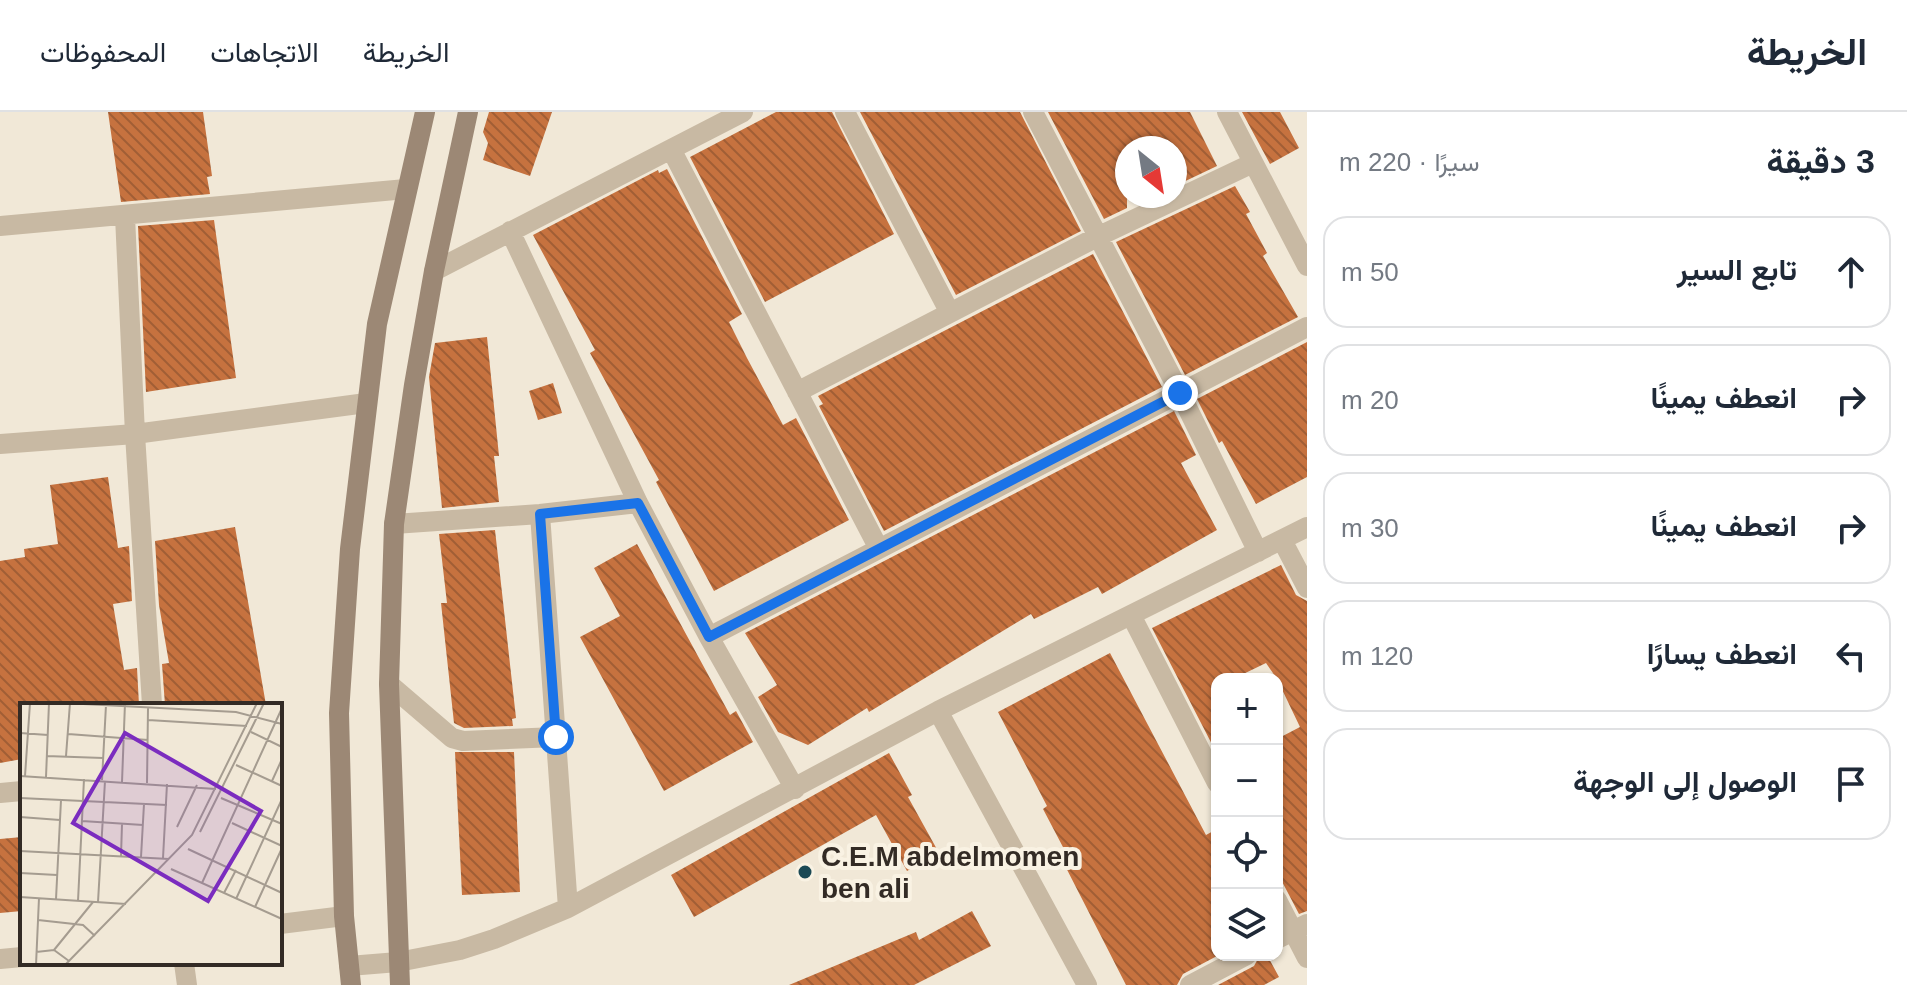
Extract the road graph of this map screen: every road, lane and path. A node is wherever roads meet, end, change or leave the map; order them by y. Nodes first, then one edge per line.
1 (425, 112) edge
2 (468, 112) edge
3 (743, 112) edge
4 (845, 112) edge
5 (1033, 112) edge
6 (1227, 112) edge
7 (671, 149) junction
8 (1253, 163) junction
9 (406, 189) junction
10 (125, 216) junction
11 (0, 226) edge
12 (510, 231) junction
13 (1097, 237) junction
14 (1307, 266) edge
15 (434, 271) junction
16 (950, 313) junction
17 (1307, 327) edge
18 (797, 392) junction
19 (1180, 393) junction
20 (366, 403) junction
21 (135, 434) junction
22 (0, 444) edge
23 (638, 503) junction
24 (540, 514) junction
25 (394, 524) junction
26 (1307, 527) edge
27 (1282, 540) junction
28 (879, 549) junction
29 (1258, 552) junction
30 (1307, 588) edge
31 (1131, 615) junction
32 (709, 637) junction
33 (389, 684) junction
34 (152, 703) edge
35 (938, 711) junction
36 (556, 737) junction
37 (1211, 771) edge
38 (795, 789) junction
39 (20, 791) edge
40 (0, 793) edge
41 (568, 908) junction
42 (1283, 912) edge
43 (344, 916) junction
44 (282, 924) edge
45 (1292, 931) edge
46 (20, 957) edge
47 (1307, 958) edge
48 (0, 959) edge
49 (1236, 961) edge
50 (398, 962) junction
51 (184, 965) edge
52 (350, 975) edge
53 (187, 985) edge
54 (400, 985) edge
55 (1087, 985) edge
56 (1190, 985) edge

1 - 9 main road
2 - 15 main road
3 - 7 street
4 - 16 street
5 - 13 street
6 - 8 street
7 - 12 street
7 - 18 street
8 - 13 street
8 - 14 street
9 - 10 street
9 - 20 main road
10 - 11 street
10 - 21 street
12 - 15 street
12 - 23 street
13 - 16 street
13 - 19 street
15 - 25 main road
16 - 18 street
17 - 19 street
18 - 28 street
19 - 28 street
19 - 29 street
20 - 21 street
20 - 43 main road
21 - 22 street
21 - 34 street
23 - 24 street
23 - 32 street
24 - 25 street
24 - 36 street
25 - 33 main road
26 - 27 street
27 - 29 street
27 - 30 street
28 - 32 street
29 - 31 street
31 - 35 street
31 - 37 street
32 - 38 street
33 - 36 street
33 - 50 main road
35 - 38 street
35 - 55 street
36 - 41 street
38 - 41 street
39 - 40 street
41 - 50 street
42 - 45 street
43 - 44 street
43 - 52 main road
45 - 47 street
46 - 48 street
49 - 56 street
50 - 52 street
50 - 54 main road
51 - 53 street

